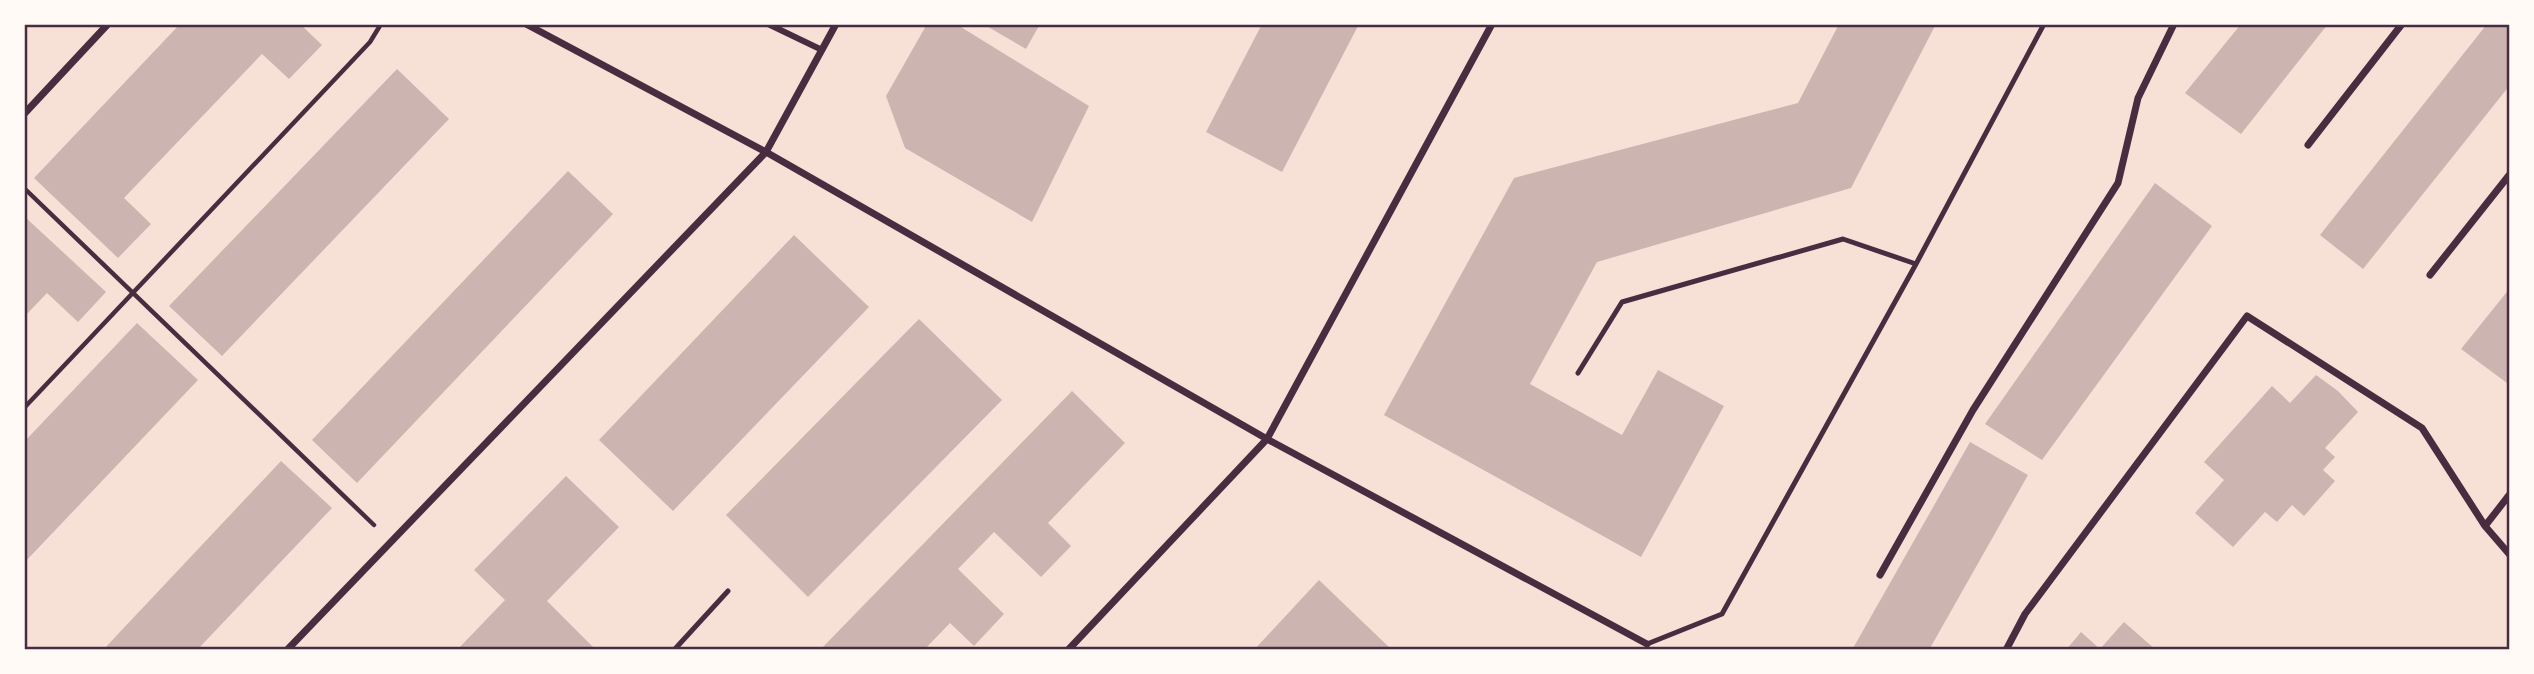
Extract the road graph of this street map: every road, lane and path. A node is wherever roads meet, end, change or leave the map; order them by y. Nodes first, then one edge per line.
1 (108, 24) edge
2 (381, 24) edge
3 (526, 24) edge
4 (768, 24) edge
5 (836, 24) edge
6 (1492, 24) edge
7 (2044, 24) edge
8 (2174, 24) edge
9 (2402, 24) edge
10 (822, 50) junction
11 (24, 114) edge
12 (2308, 145) dead end
13 (766, 152) junction
14 (2510, 174) edge
15 (24, 188) edge
16 (1916, 264) junction
17 (2430, 275) dead end
18 (133, 293) junction
19 (1578, 373) dead end
20 (24, 408) edge
21 (1267, 439) junction
22 (2510, 494) edge
23 (2485, 526) junction
24 (391, 541) junction
25 (2510, 555) edge
26 (1880, 575) dead end
27 (728, 592) dead end
28 (1647, 644) joint
29 (287, 649) edge
30 (674, 649) edge
31 (1068, 649) edge
32 (2006, 649) edge

1 - 11 street
2 - 18 path
3 - 13 street
4 - 10 street
5 - 10 street
6 - 21 street
7 - 16 lane
8 - 26 street
9 - 12 street
10 - 13 street
13 - 21 street
13 - 24 street
14 - 17 street
15 - 18 path
16 - 19 lane
16 - 28 lane
18 - 20 path
18 - 24 path
21 - 28 street
21 - 31 street
22 - 23 street
23 - 25 street
23 - 32 street
24 - 29 street
27 - 30 lane

